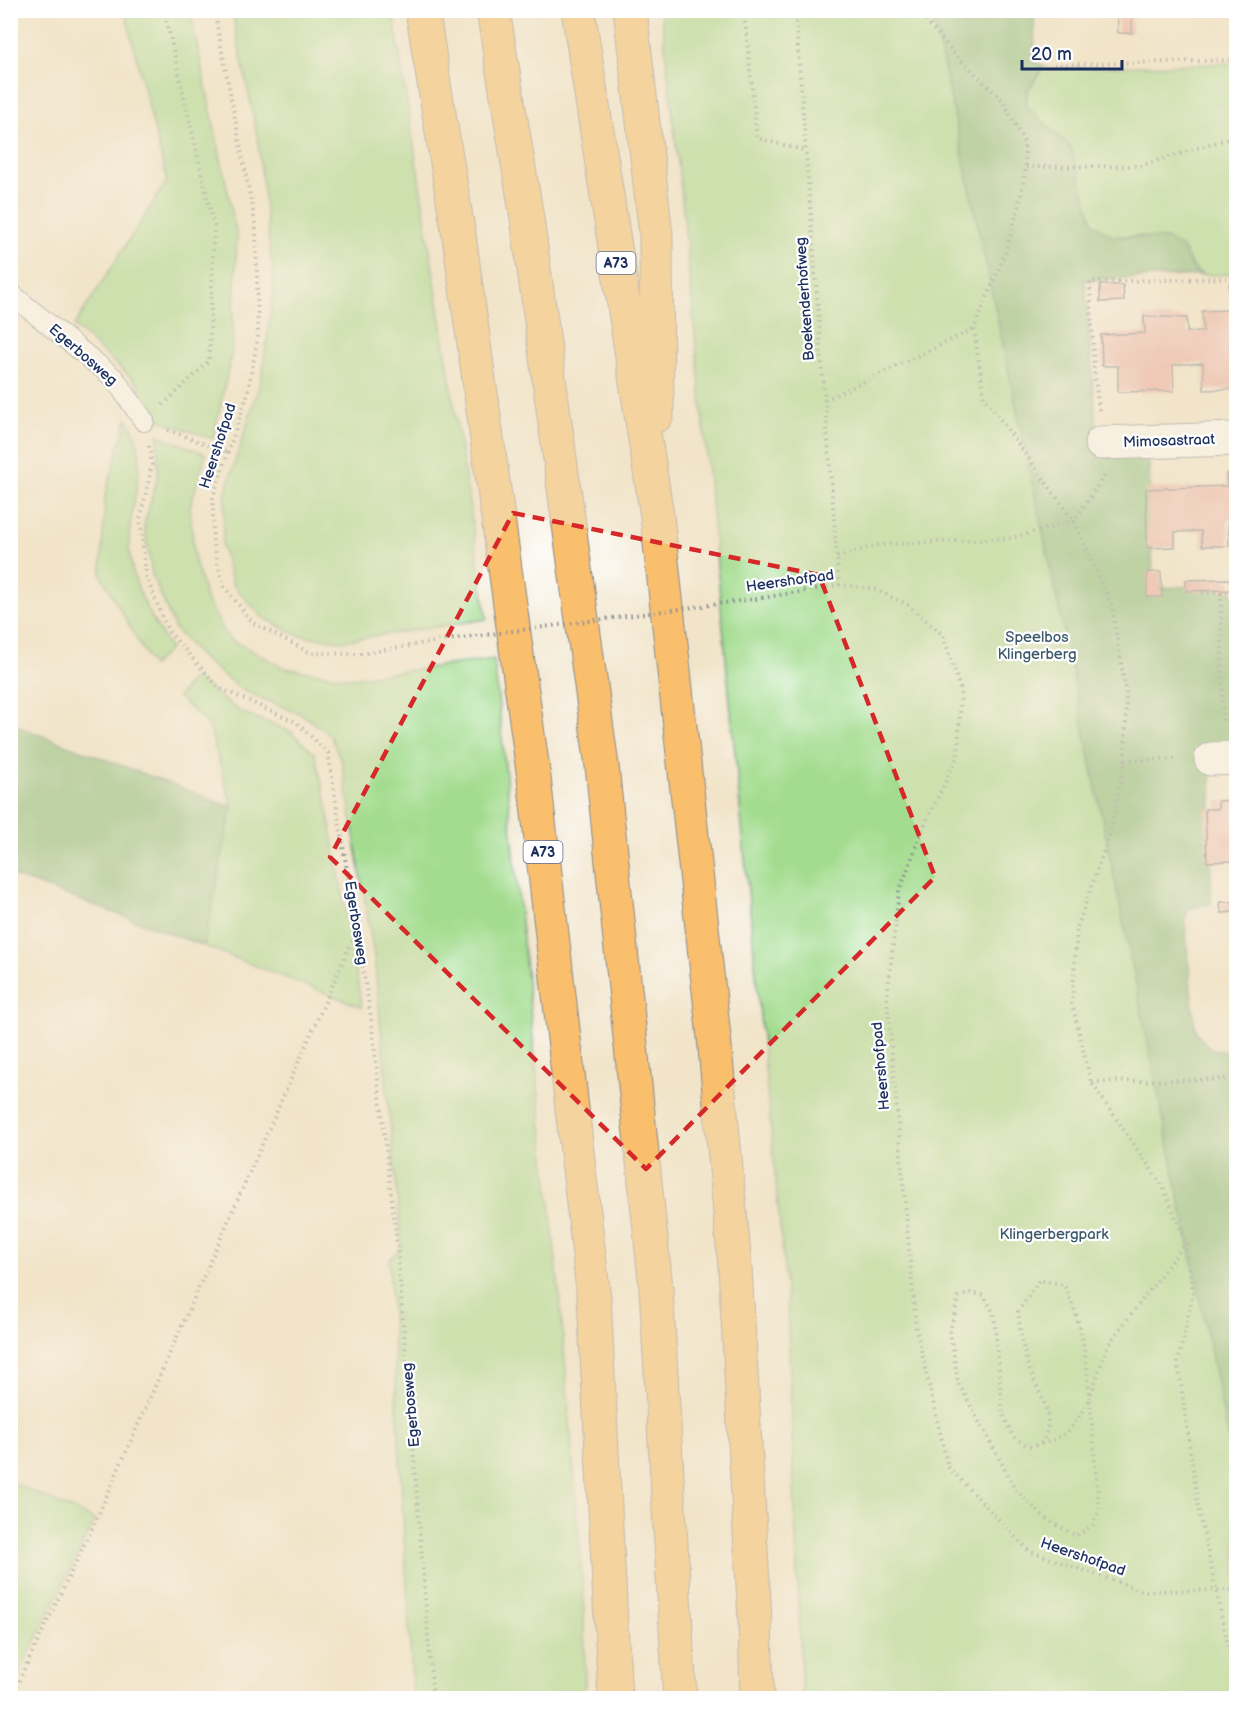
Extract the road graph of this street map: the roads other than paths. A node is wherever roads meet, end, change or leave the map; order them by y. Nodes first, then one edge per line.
1 (422, 10) edge
2 (493, 10) edge
3 (578, 10) edge
4 (630, 10) edge
5 (10, 293) edge
6 (144, 421) road end
7 (1236, 439) edge
8 (1115, 442) road end
9 (657, 516) junction
10 (615, 1698) edge
11 (680, 1698) edge
12 (757, 1698) edge

1 - 10 highway, A73
2 - 11 highway
3 - 9 highway, A73
4 - 9 highway, A73
5 - 6 lane, Egerbosweg
7 - 8 street, Mimosastraat
9 - 12 highway, A73

